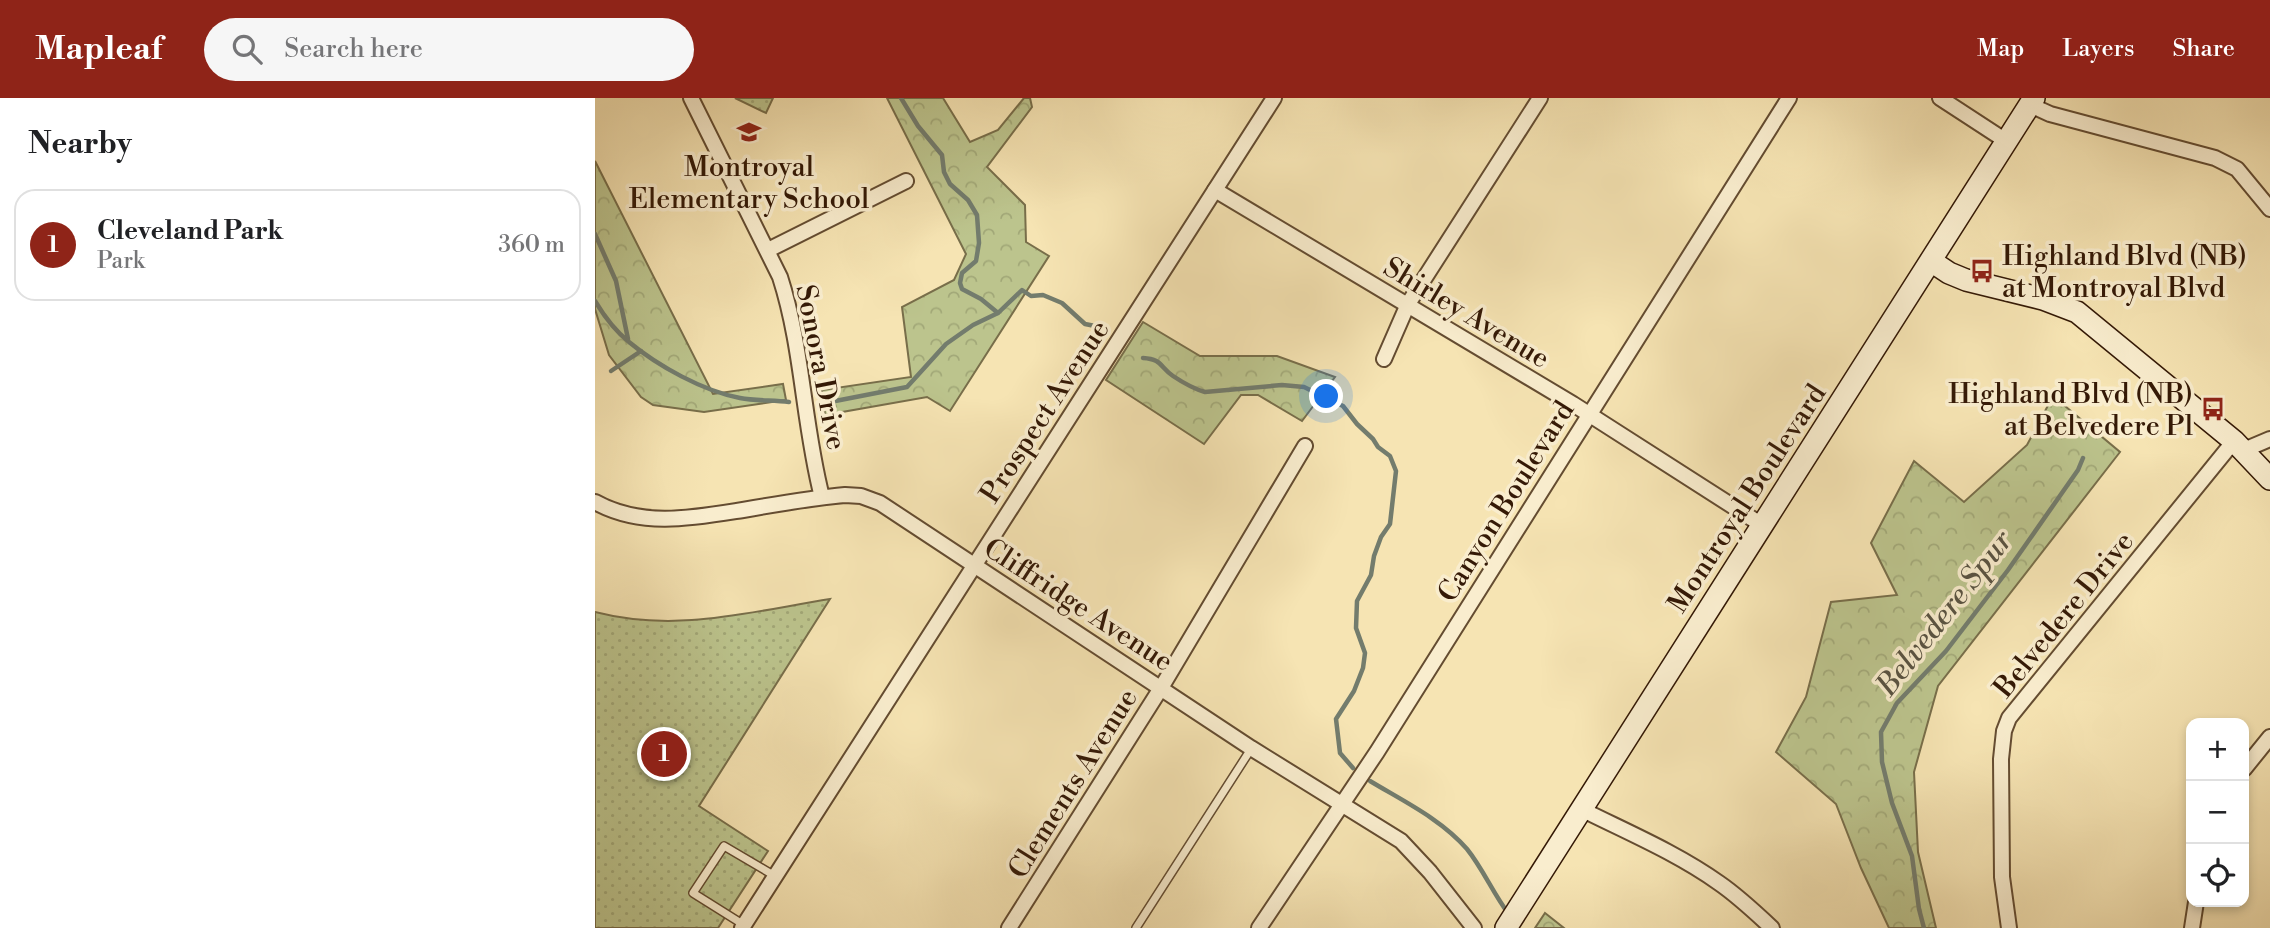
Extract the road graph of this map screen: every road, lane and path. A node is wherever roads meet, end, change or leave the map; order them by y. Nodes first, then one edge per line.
1 (691, 98) edge
2 (1274, 98) edge
3 (1540, 98) edge
4 (1789, 98) edge
5 (1940, 98) edge
6 (2032, 101) edge
7 (2006, 141) junction
8 (906, 181) dead end
9 (1215, 190) junction
10 (2270, 209) edge
11 (768, 250) junction
12 (1931, 261) junction
13 (1408, 304) junction
14 (1384, 359) dead end
15 (1588, 414) junction
16 (2270, 439) edge
17 (1305, 446) dead end
18 (2239, 446) junction
19 (2270, 479) edge
20 (822, 497) junction
21 (595, 502) edge
22 (1762, 525) junction
23 (975, 565) junction
24 (1161, 688) junction
25 (2270, 737) edge
26 (1251, 748) junction
27 (2249, 763) edge
28 (1342, 803) junction
29 (1581, 809) junction
30 (775, 876) junction
31 (2195, 907) edge
32 (1512, 919) edge
33 (743, 926) edge
34 (1009, 928) edge
35 (1136, 928) edge
36 (1259, 928) edge
37 (1474, 928) edge
38 (1772, 928) edge
39 (2009, 928) edge
40 (2192, 928) edge

1 - 11 street, Sonora Drive
2 - 9 street, Prospect Avenue
3 - 13 street
4 - 15 street, Canyon Boulevard
5 - 7 street
6 - 7 street, Montroyal Boulevard
6 - 10 street
7 - 12 street, Montroyal Boulevard
8 - 11 street
9 - 13 street, Shirley Avenue
9 - 23 street, Prospect Avenue
11 - 20 street, Sonora Drive
12 - 18 street
12 - 22 street, Montroyal Boulevard
13 - 14 street
13 - 15 street, Shirley Avenue
15 - 22 street, Shirley Avenue
15 - 28 street, Canyon Boulevard
16 - 18 street, Belvedere Drive
17 - 24 street, Clements Avenue
18 - 19 street
18 - 39 street, Belvedere Drive
20 - 21 street, Cliffridge Avenue
20 - 23 street, Cliffridge Avenue
22 - 29 street, Montroyal Boulevard
23 - 24 street, Cliffridge Avenue
23 - 30 street, Prospect Avenue
24 - 26 street, Cliffridge Avenue
24 - 34 street, Clements Avenue
25 - 27 street
26 - 28 street, Cliffridge Avenue
26 - 35 lane
28 - 36 street, Canyon Boulevard
28 - 37 street, Cliffridge Avenue
29 - 32 street, Montroyal Boulevard
29 - 38 street
30 - 33 street, Prospect Avenue
30 - 33 lane
31 - 40 street

